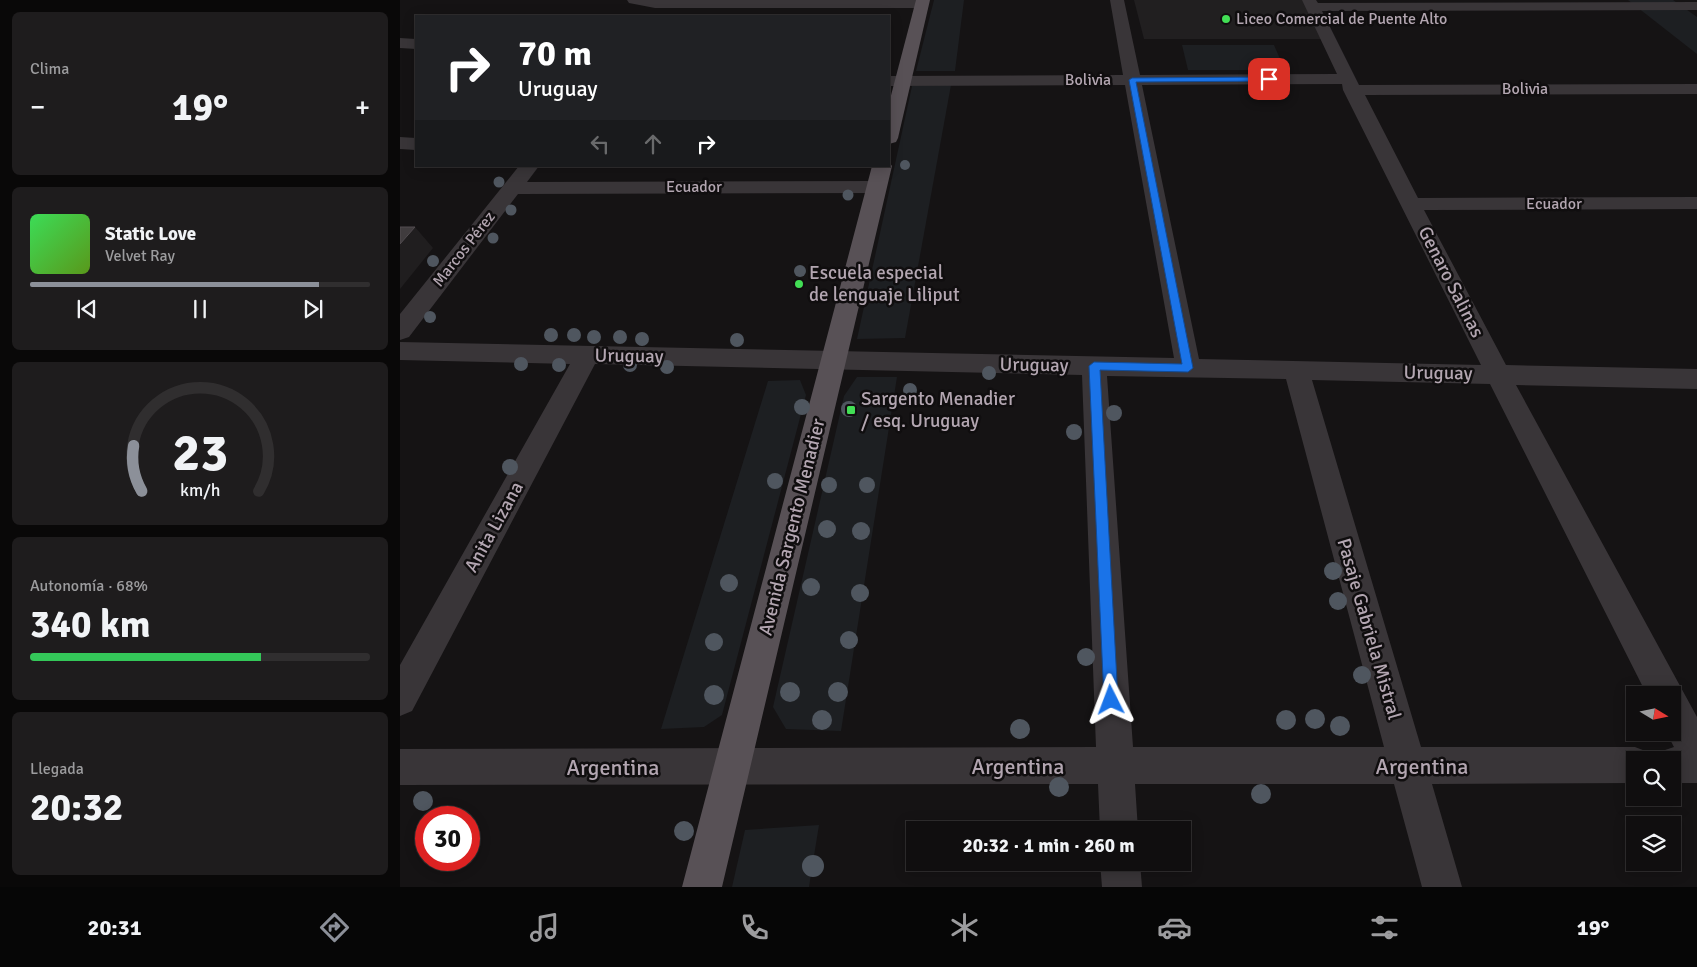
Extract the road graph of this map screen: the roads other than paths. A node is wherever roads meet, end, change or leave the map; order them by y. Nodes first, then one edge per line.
1 (634, 0) edge
2 (1117, 0) edge
3 (657, 2) edge
4 (923, 2) edge
5 (1310, 4) edge
6 (1697, 6) edge
7 (647, 15) edge
8 (400, 43) edge
9 (415, 44) edge
10 (896, 80) edge
11 (1132, 80) junction
12 (1350, 84) junction
13 (1697, 88) edge
14 (890, 130) edge
15 (400, 143) edge
16 (415, 144) edge
17 (527, 167) edge
18 (879, 177) edge
19 (512, 188) junction
20 (1411, 204) junction
21 (1697, 204) edge
22 (400, 331) edge
23 (400, 351) edge
24 (587, 355) junction
25 (833, 360) junction
26 (1094, 366) junction
27 (1188, 368) junction
28 (1296, 370) junction
29 (1498, 374) junction
30 (1697, 379) edge
31 (1661, 686) edge
32 (400, 699) edge
33 (1681, 724) edge
34 (1697, 754) edge
35 (1626, 765) edge
36 (1681, 765) edge
37 (1697, 765) edge
38 (1115, 766) junction
39 (1408, 766) junction
40 (400, 767) edge
41 (732, 767) junction
42 (1118, 821) edge
43 (1121, 871) edge
44 (702, 887) edge
45 (1122, 887) edge
46 (1442, 887) edge

1 - 3 street
2 - 11 street
3 - 4 street
3 - 7 street
4 - 10 main road
5 - 6 street
5 - 12 street, Genaro Salinas
8 - 9 street
10 - 11 street, Bolivia
10 - 14 main road
11 - 12 street, Bolivia
11 - 27 street
12 - 13 street, Bolivia
12 - 20 street, Genaro Salinas
15 - 16 street
17 - 19 street, Marcos Pérez
18 - 19 street, Ecuador
18 - 25 main road, Avenida Sargento Menadier
19 - 22 street, Marcos Pérez
20 - 21 street, Ecuador
20 - 29 street, Genaro Salinas
23 - 24 street, Uruguay
24 - 25 street, Uruguay
24 - 32 street, Anita Lizana
25 - 26 street, Uruguay
25 - 41 main road, Avenida Sargento Menadier
26 - 27 street, Uruguay
26 - 38 street
27 - 28 street, Uruguay
28 - 29 street, Uruguay
28 - 39 street, Pasaje Gabriela Mistral
29 - 30 street, Uruguay
29 - 31 street, Genaro Salinas
33 - 34 street
35 - 39 street, Argentina
36 - 37 street
38 - 39 street, Argentina
38 - 41 street, Argentina
38 - 42 street
39 - 46 street, Pasaje Gabriela Mistral
40 - 41 street, Argentina
41 - 44 main road, Avenida Sargento Menadier
43 - 45 street

